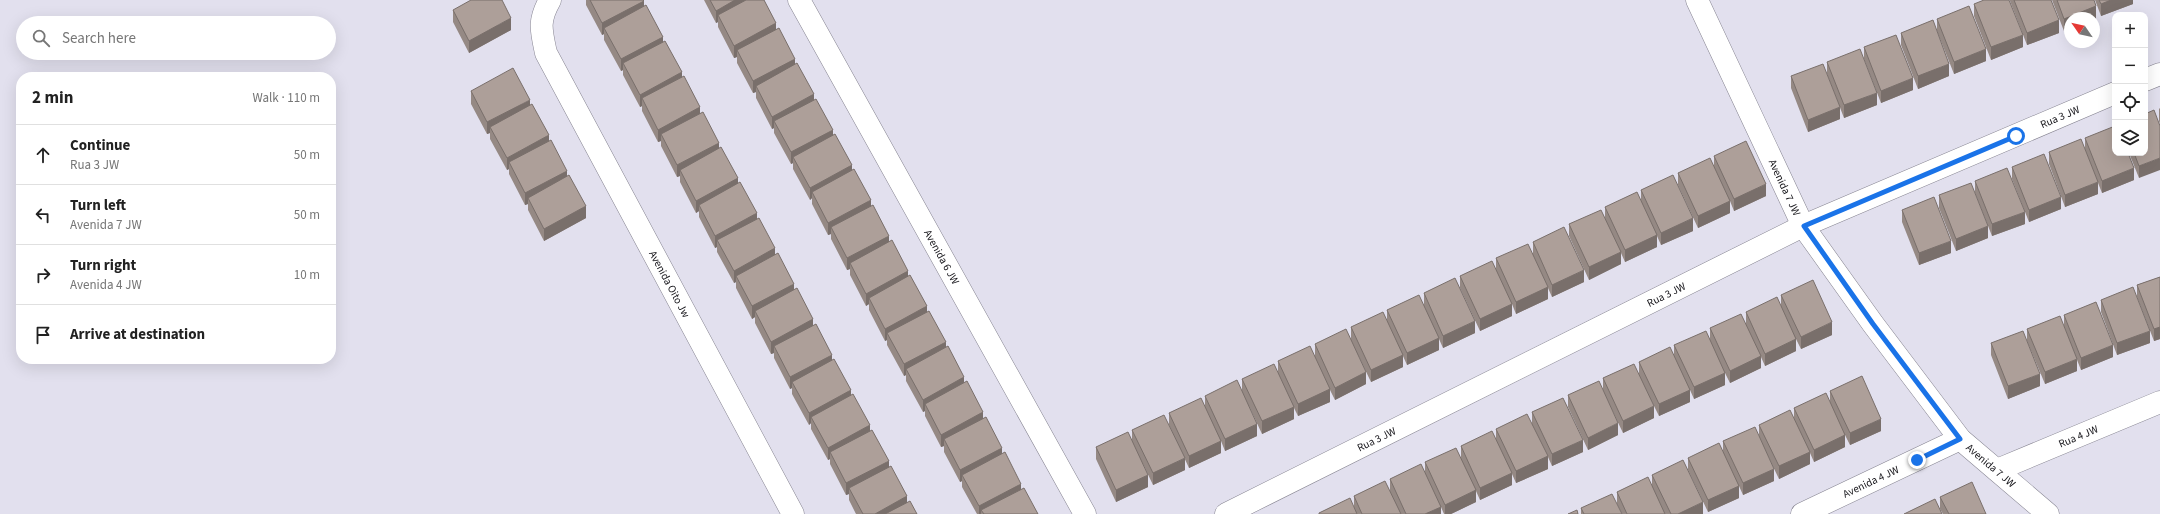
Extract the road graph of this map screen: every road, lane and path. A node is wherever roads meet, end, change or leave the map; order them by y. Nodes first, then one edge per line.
1 (550, 0) edge
2 (799, 0) edge
3 (1697, 0) edge
4 (2160, 74) edge
5 (2148, 79) edge
6 (2112, 94) edge
7 (1804, 226) junction
8 (2160, 402) edge
9 (1960, 439) junction
10 (1997, 470) junction
11 (793, 514) edge
12 (1085, 514) edge
13 (1226, 514) edge
14 (1802, 514) edge
15 (2048, 514) edge

1 - 11 street, Avenida Oito Jw
2 - 12 street, Avenida 6 JW
3 - 7 street, Avenida 7 JW
4 - 5 street
6 - 7 street, Rua 3 JW
7 - 9 street, Avenida 7 JW
7 - 13 street, Rua 3 JW
8 - 10 street, Rua 4 JW
9 - 10 street, Avenida 7 JW
9 - 14 street, Avenida 4 JW
10 - 15 street, Avenida 7 JW

